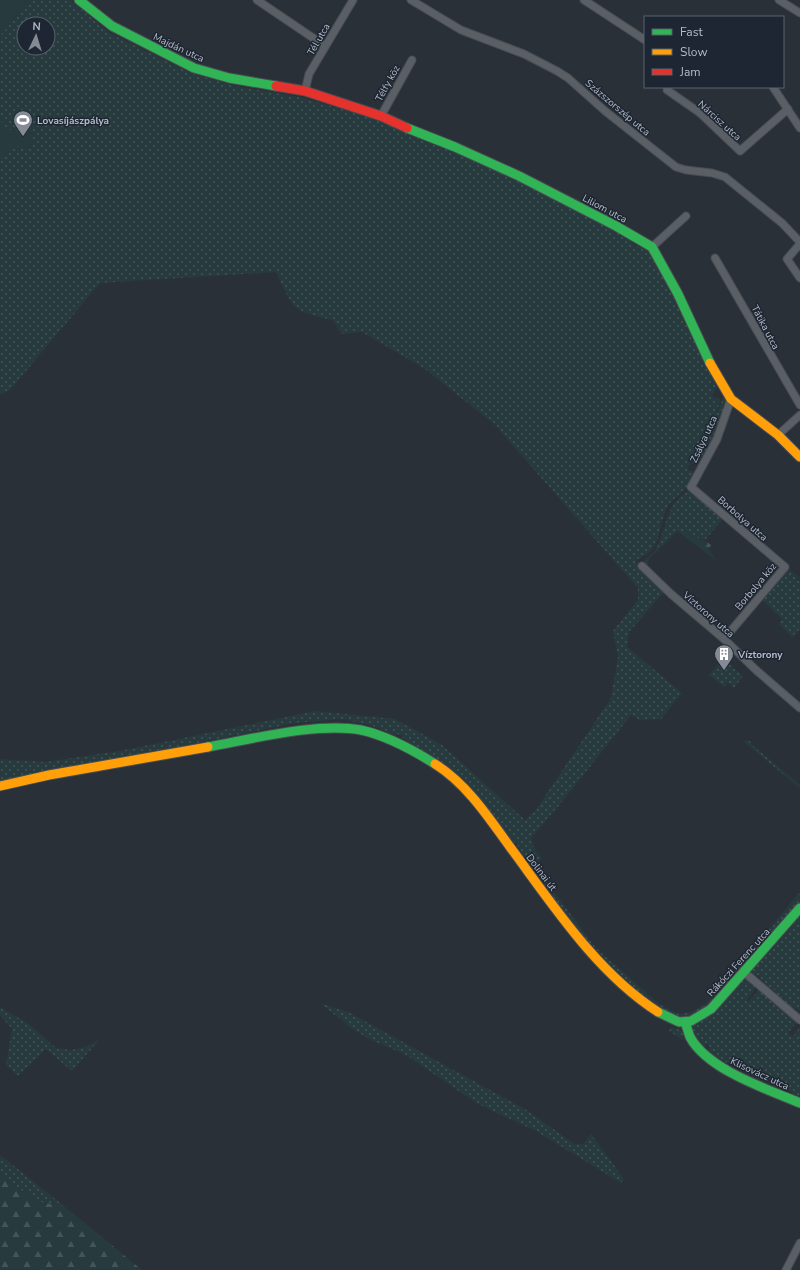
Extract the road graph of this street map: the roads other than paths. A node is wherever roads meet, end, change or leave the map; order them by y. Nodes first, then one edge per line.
1 (79, 0) edge
2 (257, 0) edge
3 (353, 0) edge
4 (410, 0) edge
5 (584, 0) edge
6 (779, 0) edge
7 (790, 3) edge
8 (800, 13) edge
9 (644, 39) edge
10 (325, 46) junction
11 (412, 60) dead end
12 (774, 88) edge
13 (667, 90) dead end
14 (305, 91) junction
15 (788, 109) junction
16 (380, 116) junction
17 (800, 128) edge
18 (686, 216) dead end
19 (800, 243) edge
20 (652, 247) junction
21 (715, 258) dead end
22 (800, 278) edge
23 (731, 399) junction
24 (800, 405) edge
25 (800, 415) edge
26 (778, 435) junction
27 (800, 457) edge
28 (691, 487) joint
29 (782, 564) joint
30 (642, 566) dead end
31 (724, 639) junction
32 (800, 708) edge
33 (0, 786) edge
34 (800, 908) edge
35 (744, 972) junction
36 (800, 1020) edge
37 (685, 1022) junction
38 (800, 1103) edge
39 (800, 1242) edge
40 (786, 1270) edge

1 - 14 street, Majdán utca
2 - 10 street
3 - 10 street, Tél utca
4 - 19 street, Százszorszép utca
5 - 9 street
6 - 7 street
7 - 8 street
10 - 14 street, Tél utca
11 - 16 street, Télfy köz
12 - 15 street
13 - 15 street, Nárcisz utca
14 - 16 street, Liliom utca
15 - 17 street
16 - 20 street, Liliom utca
18 - 20 street
19 - 22 street
20 - 23 street
21 - 24 street, Tátika utca
23 - 26 street
23 - 28 street, Zsálya utca
25 - 26 street
26 - 27 street
28 - 29 street, Borbolya utca
29 - 31 street, Borbolya köz
30 - 31 street, Víztorony utca
31 - 32 street, Víztorony utca
33 - 37 street, Dolinai út
34 - 35 street, Rákóczi Ferenc utca
35 - 36 street
35 - 37 street, Rákóczi Ferenc utca
37 - 38 street, Klisovácz utca
39 - 40 street

